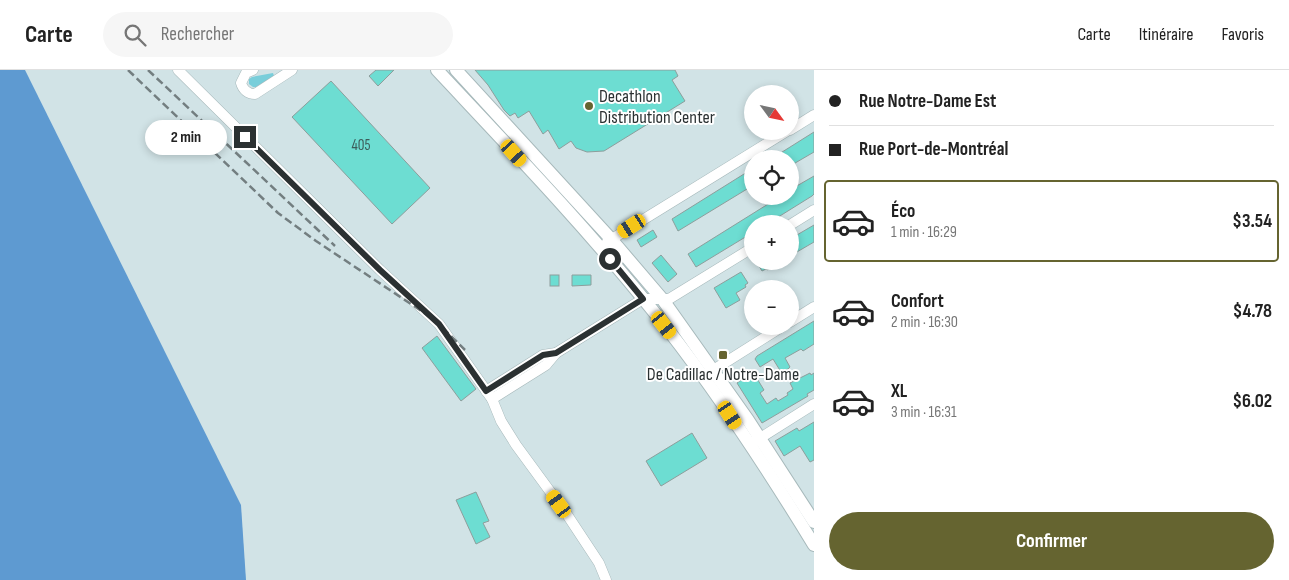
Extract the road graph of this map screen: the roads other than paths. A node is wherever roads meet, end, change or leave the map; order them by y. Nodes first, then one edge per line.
1 (178, 70) edge
2 (253, 70) edge
3 (292, 70) edge
4 (437, 70) edge
5 (456, 70) edge
6 (814, 115) edge
7 (799, 124) edge
8 (773, 140) edge
9 (518, 149) junction
10 (814, 210) edge
11 (799, 219) edge
12 (611, 239) junction
13 (599, 246) junction
14 (744, 253) edge
15 (643, 299) junction
16 (663, 300) junction
17 (814, 307) edge
18 (799, 316) edge
19 (769, 335) edge
20 (709, 373) junction
21 (489, 395) junction
22 (814, 404) edge
23 (755, 442) junction
24 (808, 514) edge
25 (814, 545) edge
26 (606, 580) edge

1 - 21 street
2 - 3 street
4 - 9 main road
5 - 9 main road
6 - 7 street
8 - 12 street
9 - 12 main road
9 - 13 main road
10 - 11 street
12 - 13 street
12 - 16 main road
13 - 15 main road
14 - 16 street
15 - 16 street
15 - 20 main road
15 - 21 street
16 - 20 main road
17 - 18 street
19 - 20 street
20 - 23 main road
21 - 26 street
22 - 23 street
23 - 24 main road
24 - 25 main road

